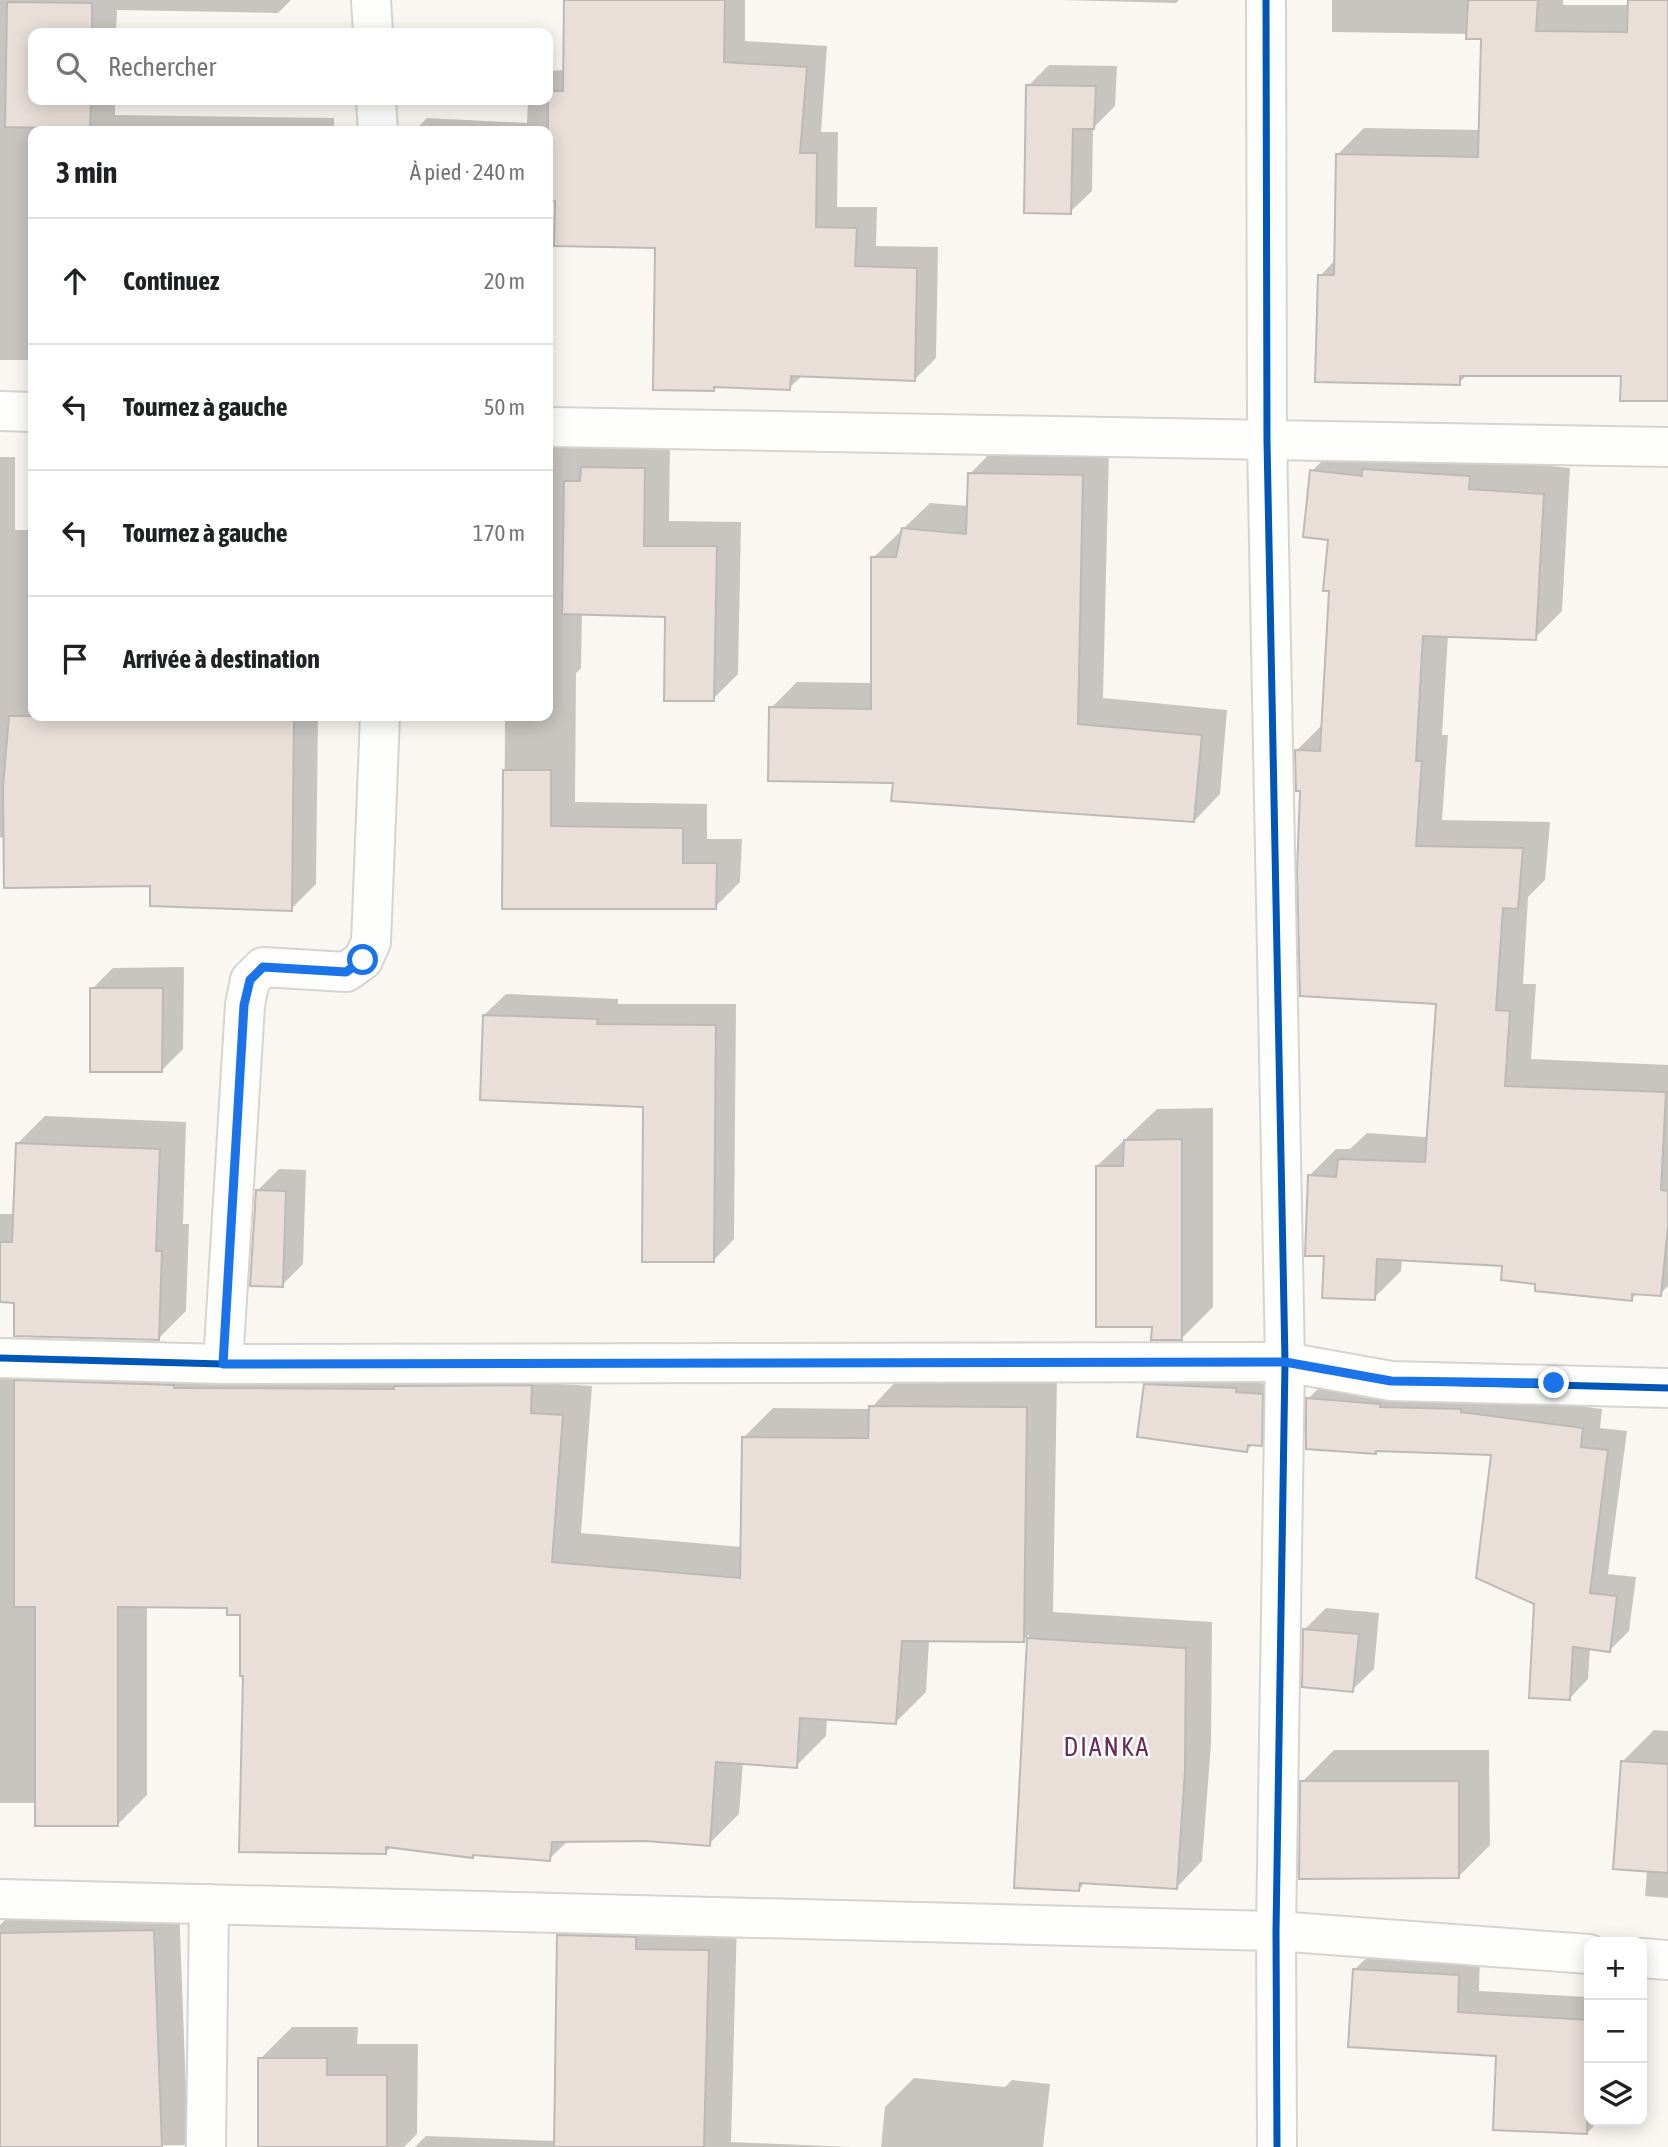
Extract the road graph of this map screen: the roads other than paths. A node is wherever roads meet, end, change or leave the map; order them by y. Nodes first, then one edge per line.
1 (371, 0) edge
2 (1266, 0) edge
3 (373, 28) edge
4 (376, 105) edge
5 (378, 126) edge
6 (0, 411) edge
7 (28, 412) edge
8 (553, 427) edge
9 (1267, 441) junction
10 (1668, 447) edge
11 (380, 721) edge
12 (0, 1358) edge
13 (1285, 1362) junction
14 (223, 1364) junction
15 (1668, 1388) edge
16 (0, 1899) edge
17 (209, 1904) junction
18 (1276, 1931) junction
19 (1584, 1954) edge
20 (1647, 1958) edge
21 (1668, 1959) edge
22 (206, 2147) edge
23 (1277, 2147) edge

1 - 3 street
2 - 9 street
4 - 5 street
6 - 7 street
8 - 9 street
9 - 10 street
9 - 13 street
11 - 14 street
12 - 14 street
13 - 14 street
13 - 15 street
13 - 18 street
16 - 17 street
17 - 18 street
17 - 22 street
18 - 19 street
18 - 23 street
20 - 21 street

